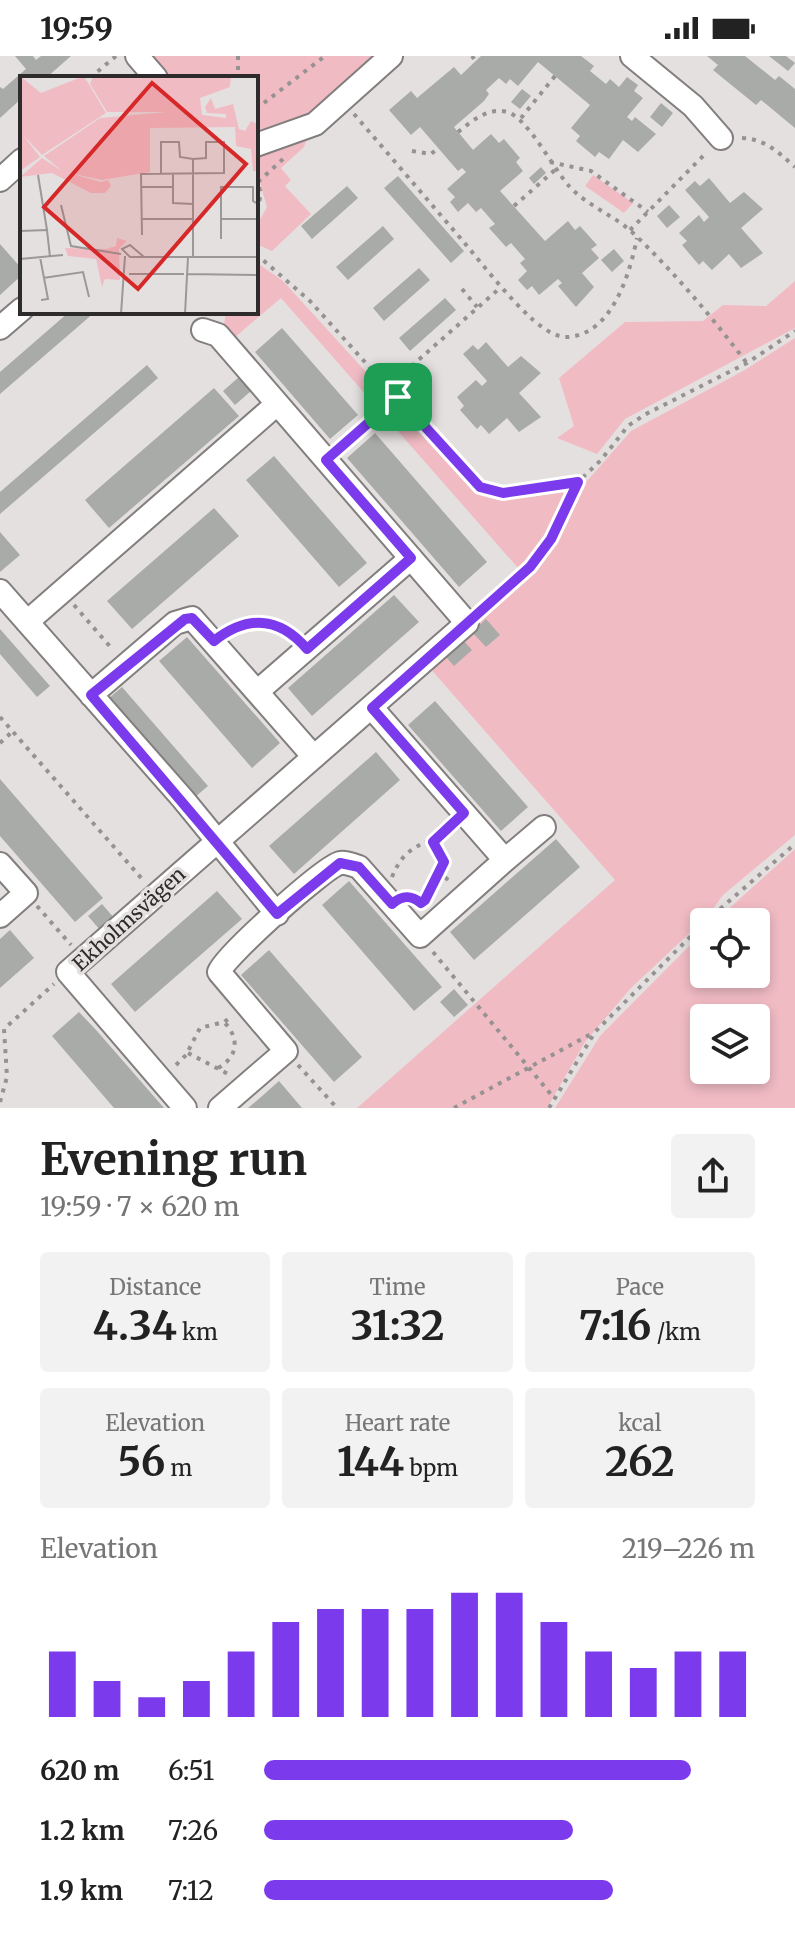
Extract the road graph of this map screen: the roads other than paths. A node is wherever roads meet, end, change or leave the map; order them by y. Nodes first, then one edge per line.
1 (137, 56) edge
2 (391, 56) edge
3 (632, 56) edge
4 (154, 76) edge
5 (721, 138) road end
6 (258, 144) edge
7 (20, 162) edge
8 (0, 180) edge
9 (20, 311) edge
10 (0, 328) edge
11 (203, 330) dead end
12 (277, 404) junction
13 (411, 558) junction
14 (0, 591) edge
15 (27, 622) junction
16 (258, 691) junction
17 (91, 695) junction
18 (372, 708) junction
19 (314, 757) junction
20 (544, 827) dead end
21 (215, 842) junction
22 (505, 860) junction
23 (0, 864) edge
24 (277, 914) junction
25 (0, 916) edge
26 (185, 1108) edge
27 (220, 1108) edge

1 - 4 street
2 - 6 street
3 - 5 street
7 - 8 street
9 - 10 street
11 - 12 street
12 - 13 street
12 - 15 street
13 - 16 street
13 - 18 street, Ekholmsvägen
14 - 15 street
15 - 17 street
16 - 17 street
16 - 19 street
17 - 21 street
18 - 19 street, Ekholmsvägen
18 - 22 street
19 - 21 street, Ekholmsvägen
20 - 22 street
21 - 24 street
21 - 26 street, Ekholmsvägen
22 - 24 street
23 - 25 street
24 - 27 street

